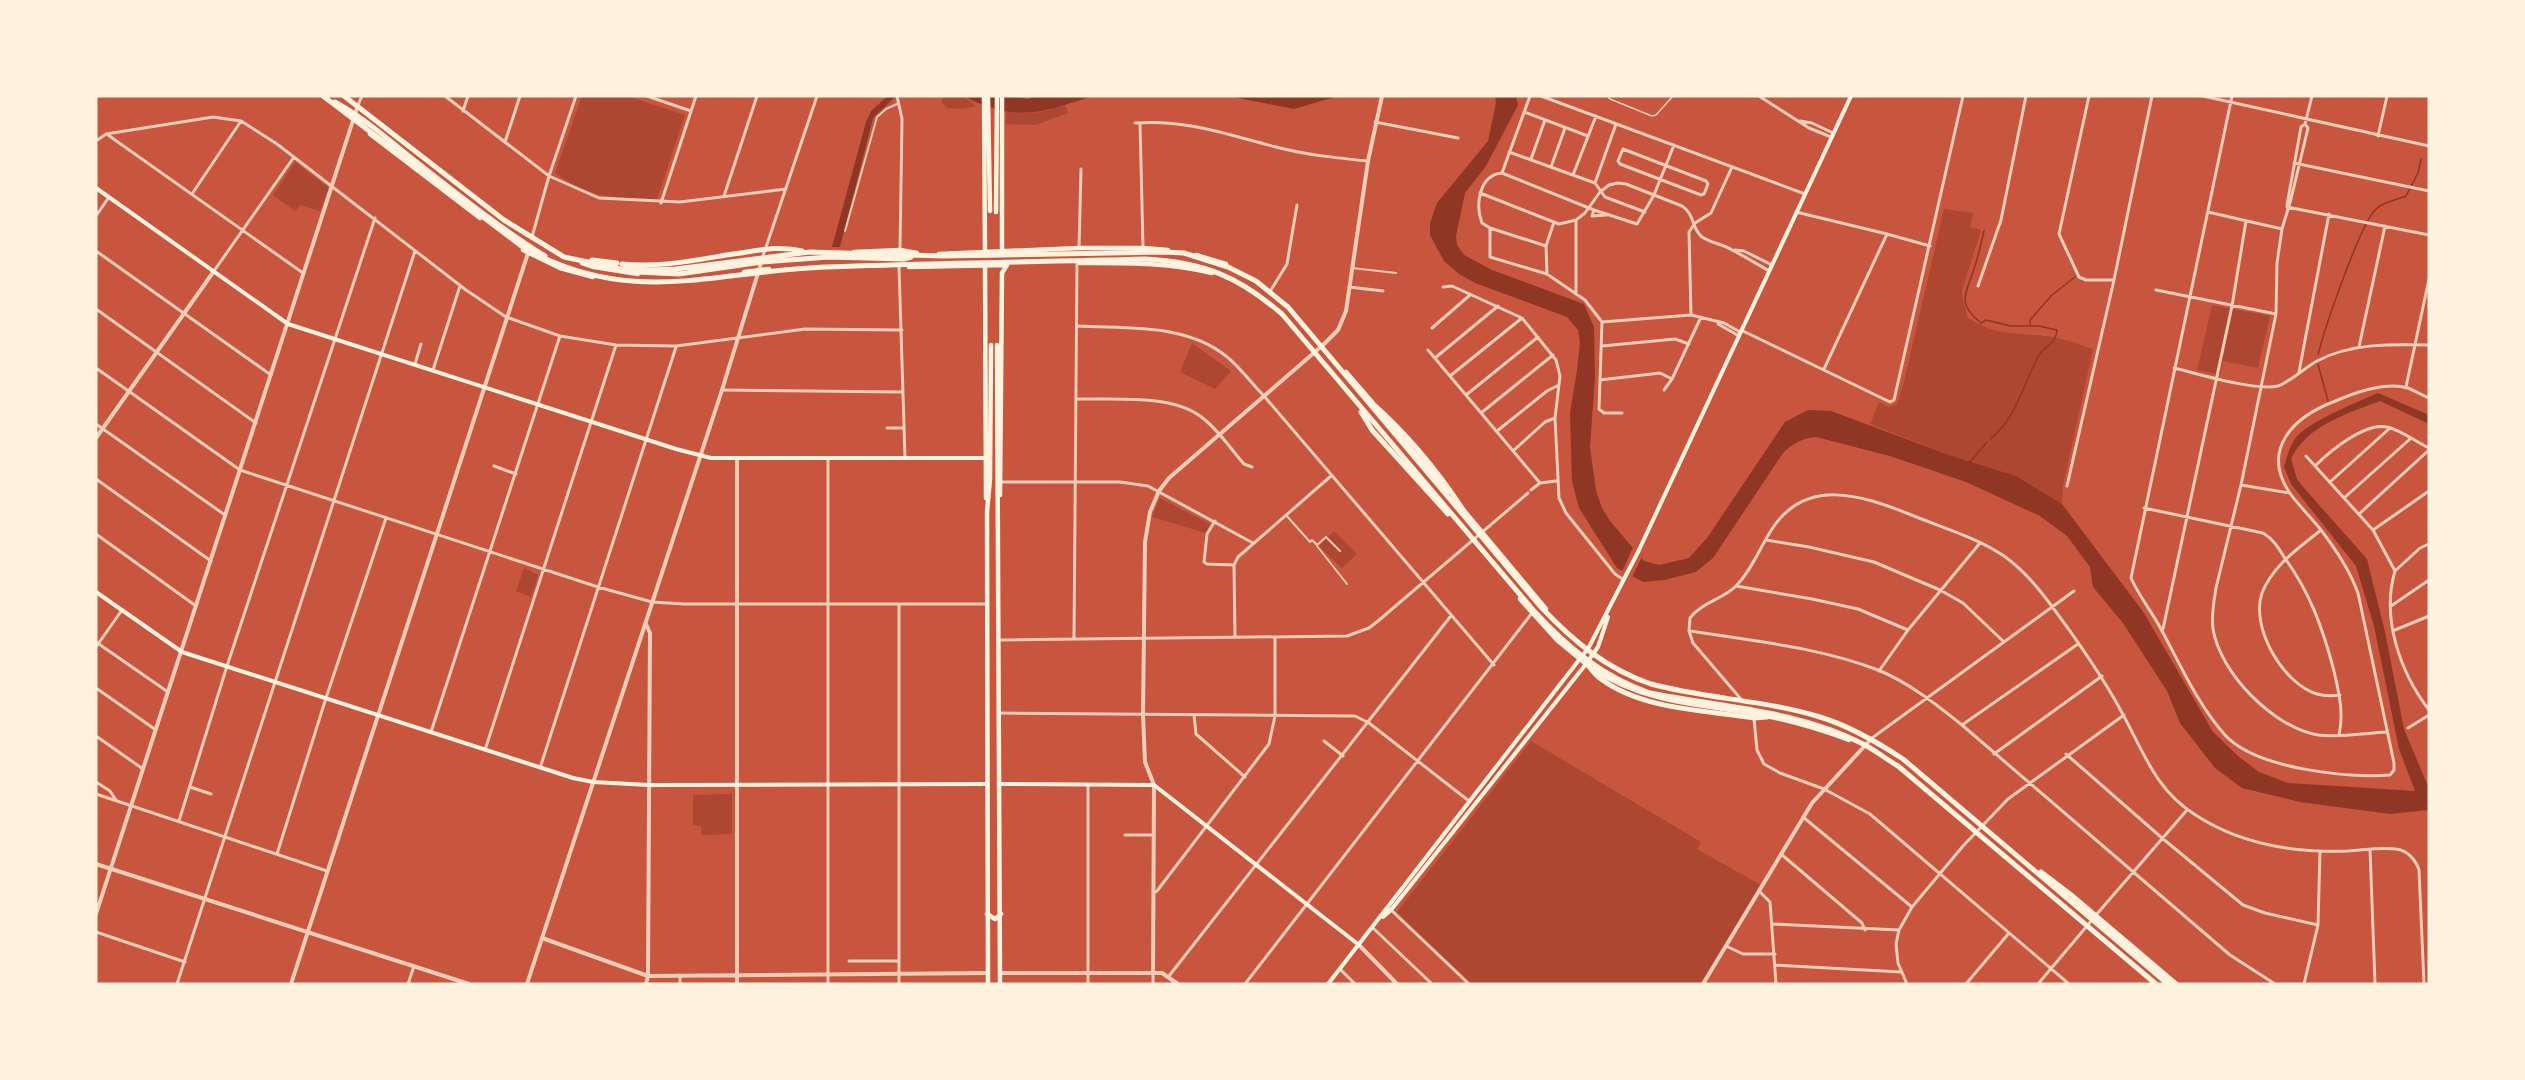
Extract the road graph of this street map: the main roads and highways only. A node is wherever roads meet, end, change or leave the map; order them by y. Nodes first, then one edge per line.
1 (322, 96) edge
2 (345, 96) edge
3 (986, 96) edge
4 (997, 96) edge
5 (1002, 96) edge
6 (1851, 96) edge
7 (986, 110) junction
8 (999, 112) junction
9 (96, 188) edge
10 (530, 250) junction
11 (1058, 250) junction
12 (1002, 251) junction
13 (810, 252) junction
14 (985, 252) junction
15 (841, 254) junction
16 (922, 254) junction
17 (829, 255) junction
18 (1130, 255) junction
19 (563, 256) junction
20 (1079, 263) junction
21 (1007, 265) junction
22 (620, 266) junction
23 (985, 266) junction
24 (587, 276) joint
25 (986, 458) junction
26 (998, 510) junction
27 (987, 512) junction
28 (1475, 528) junction
29 (1470, 537) junction
30 (96, 592) edge
31 (1611, 608) junction
32 (1588, 647) junction
33 (1576, 652) junction
34 (1595, 652) junction
35 (998, 657) junction
36 (1580, 659) junction
37 (987, 660) junction
38 (1587, 664) junction
39 (998, 672) junction
40 (987, 675) junction
41 (1754, 716) junction
42 (1767, 717) joint
43 (987, 784) junction
44 (1000, 784) junction
45 (1999, 841) junction
46 (987, 914) junction
47 (1001, 914) junction
48 (1381, 918) junction
49 (987, 924) junction
50 (1000, 925) junction
51 (2127, 943) junction
52 (1359, 945) junction
53 (2150, 966) junction
54 (988, 984) edge
55 (1000, 984) edge
56 (1328, 984) edge
57 (2154, 984) edge
58 (2172, 984) edge

1 - 10 main road
1 - 10 highway
1 - 29 highway
2 - 19 main road
2 - 22 highway
3 - 7 main road
4 - 8 main road
5 - 8 main road
6 - 31 main road
7 - 8 main road
7 - 14 main road
8 - 12 main road
9 - 25 main road
10 - 24 highway
11 - 12 main road
11 - 18 highway
11 - 32 main road
12 - 14 main road
12 - 23 main road
13 - 22 highway
13 - 22 highway
13 - 28 highway
14 - 16 main road
14 - 23 main road
15 - 16 main road
15 - 16 main road
15 - 17 main road
16 - 17 highway
17 - 19 main road
17 - 22 highway
18 - 20 highway
18 - 28 highway
18 - 29 highway
19 - 22 highway
20 - 21 main road
20 - 29 main road
21 - 23 main road
21 - 26 main road
23 - 24 main road
23 - 25 main road
25 - 27 main road
26 - 27 main road
26 - 35 main road
27 - 37 main road
28 - 45 highway
29 - 33 highway
29 - 36 main road
30 - 43 main road
31 - 32 main road
31 - 34 main road
32 - 34 main road
32 - 36 main road
33 - 41 highway
33 - 57 highway
34 - 38 main road
34 - 53 main road
35 - 37 main road
35 - 39 main road
36 - 38 main road
36 - 48 main road
37 - 40 main road
38 - 41 main road
38 - 48 main road
39 - 40 main road
39 - 44 main road
40 - 43 main road
41 - 42 highway
42 - 57 main road
43 - 46 main road
44 - 47 main road
44 - 52 main road
45 - 51 highway
45 - 58 highway
46 - 47 main road
46 - 49 main road
47 - 50 main road
48 - 52 main road
49 - 50 main road
49 - 54 main road
50 - 55 main road
51 - 53 highway
51 - 58 highway
52 - 56 main road
53 - 58 main road

